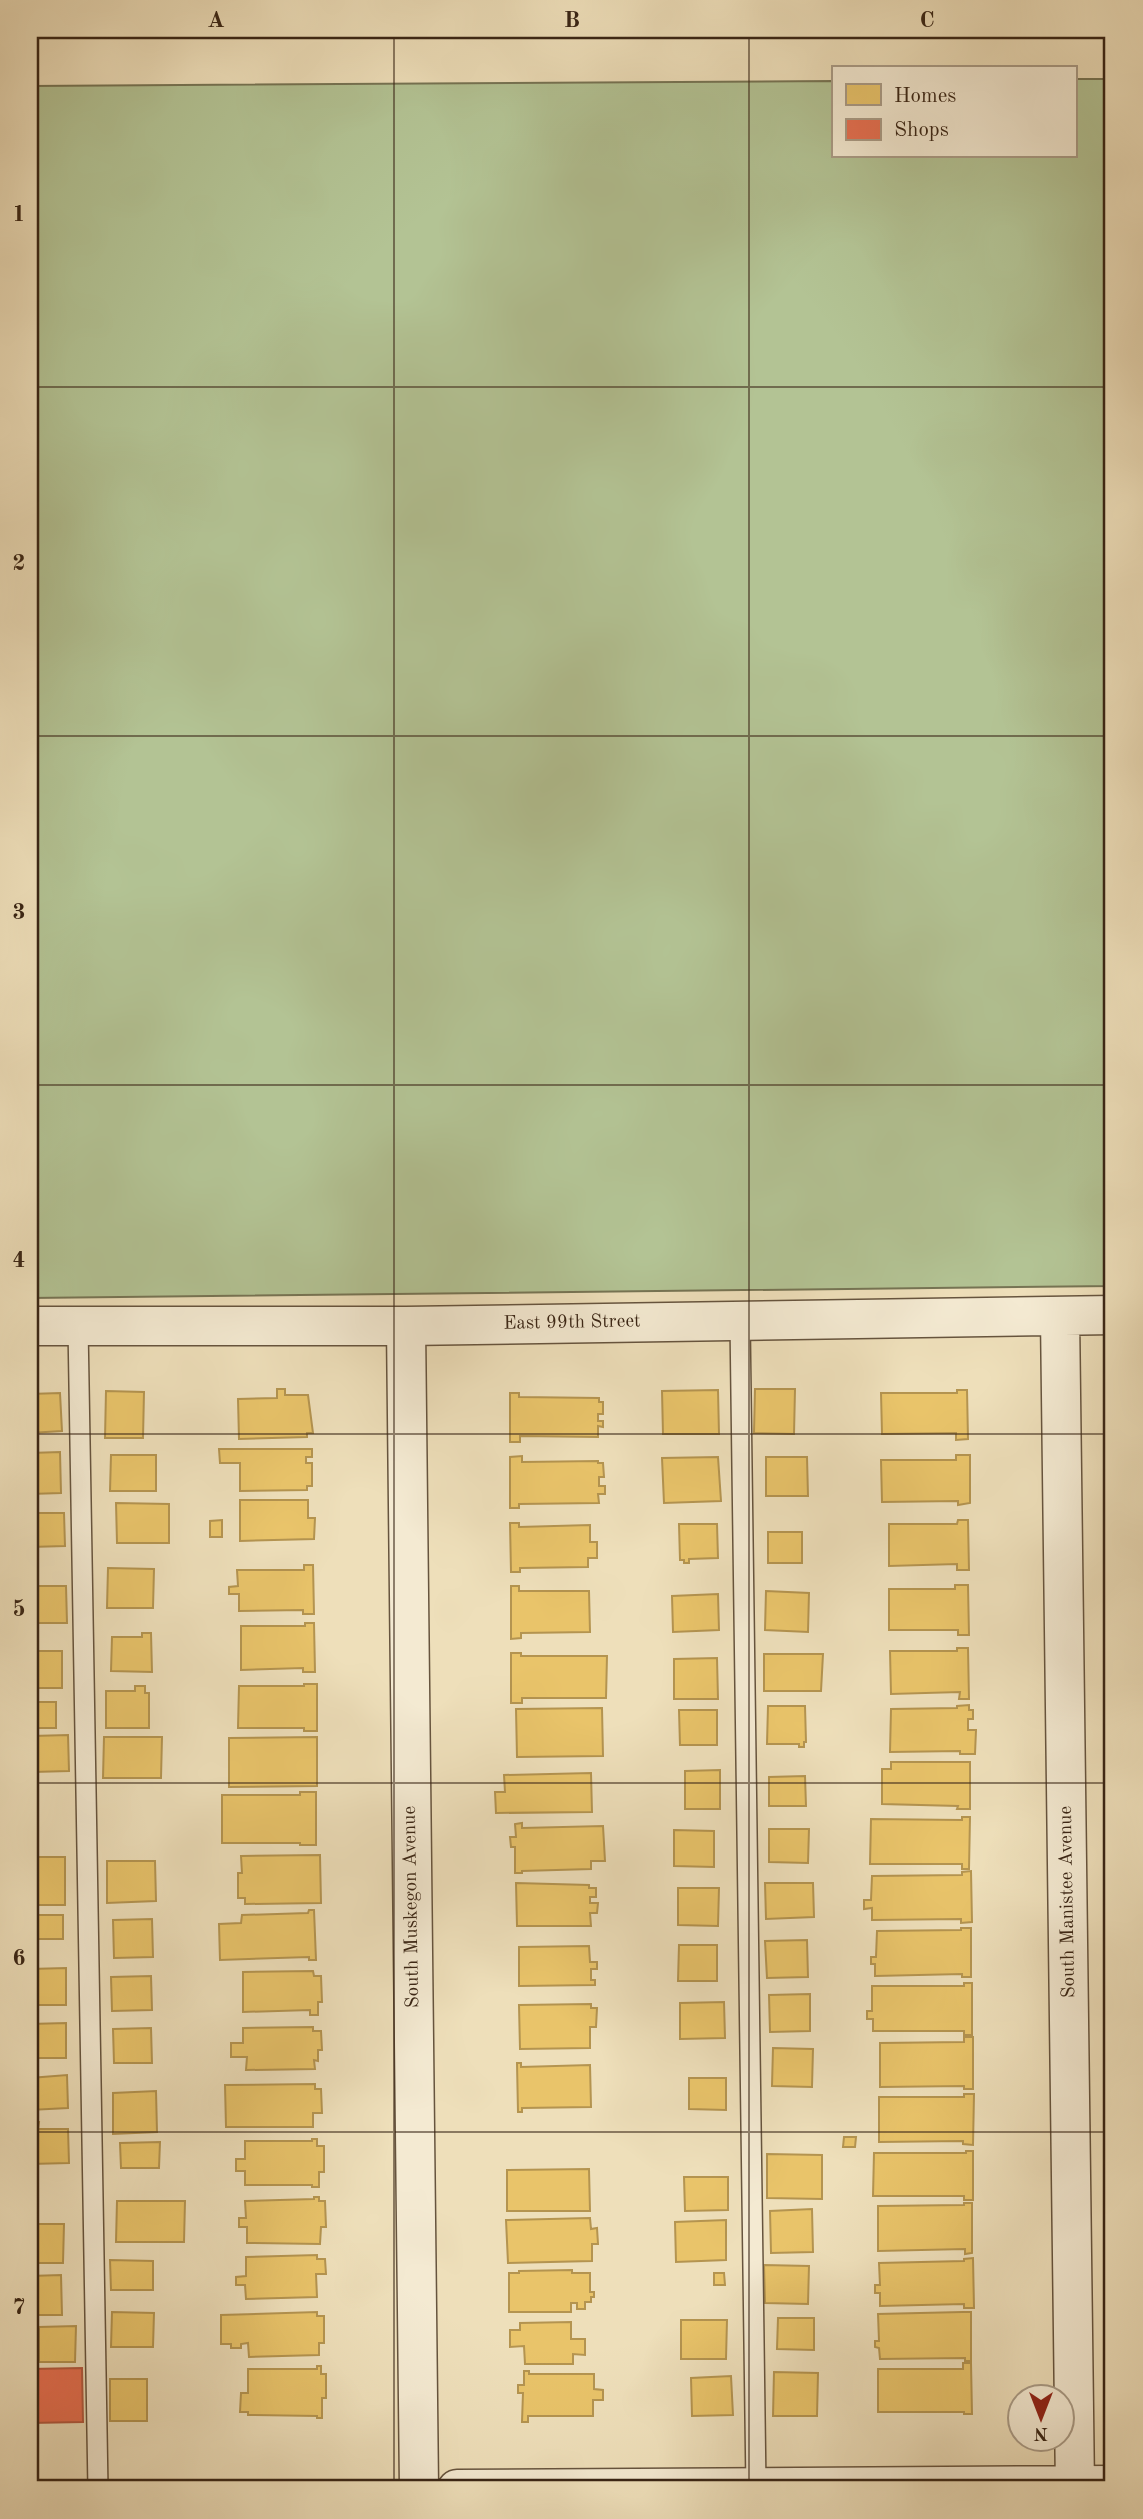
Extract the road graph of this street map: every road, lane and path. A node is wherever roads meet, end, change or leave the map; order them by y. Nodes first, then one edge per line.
1 (1059, 1315) junction
2 (1113, 1315) edge
3 (740, 1321) junction
4 (30, 1326) edge
5 (78, 1326) junction
6 (406, 1326) junction
7 (1113, 2486) edge
8 (756, 2488) edge
9 (1075, 2488) edge
10 (98, 2489) edge
11 (419, 2489) edge
12 (457, 2489) edge

1 - 2 street, East 99th Street
1 - 3 street, East 99th Street
1 - 9 street, South Manistee Avenue
3 - 6 street, East 99th Street
3 - 8 lane
4 - 5 street, East 99th Street
5 - 6 street, East 99th Street
5 - 10 lane
6 - 11 street, South Muskegon Avenue
7 - 9 street
8 - 9 street
8 - 12 street

